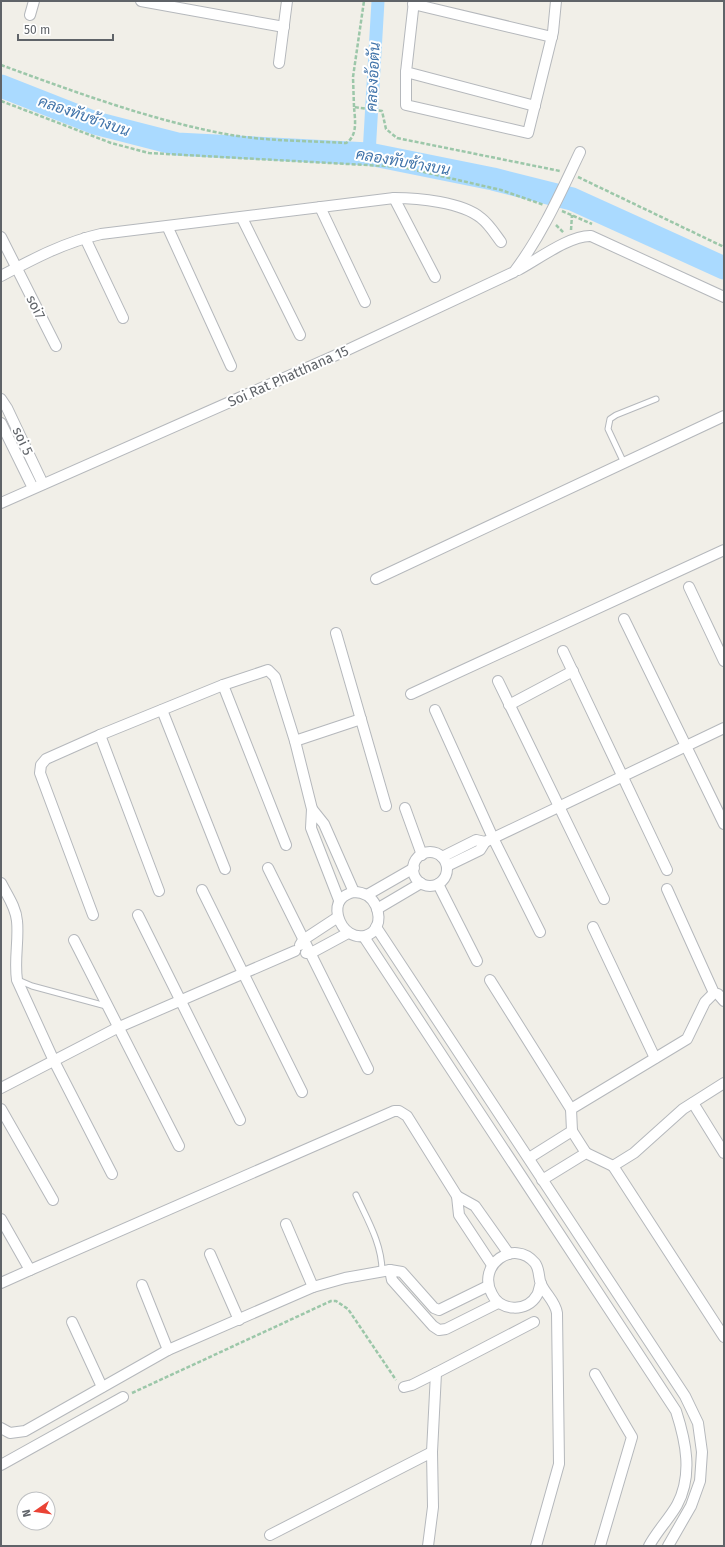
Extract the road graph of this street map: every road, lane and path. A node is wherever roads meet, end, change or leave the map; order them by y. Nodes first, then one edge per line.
1 (34, 1) edge
2 (141, 1) edge
3 (287, 1) edge
4 (364, 1) edge
5 (556, 1) edge
6 (414, 2) edge
7 (195, 6) edge
8 (30, 15) dead end
9 (284, 27) junction
10 (552, 37) junction
11 (279, 63) dead end
12 (1, 65) edge
13 (406, 72) junction
14 (1, 101) edge
15 (535, 106) junction
16 (354, 107) junction
17 (580, 152) dead end
18 (566, 173) dead end
19 (573, 175) dead end
20 (394, 198) junction
21 (320, 207) junction
22 (558, 210) dead end
23 (550, 212) junction
24 (242, 218) junction
25 (168, 228) junction
26 (1, 238) edge
27 (85, 238) junction
28 (570, 241) junction
29 (501, 242) dead end
30 (724, 246) edge
31 (16, 268) junction
32 (514, 272) junction
33 (1, 276) edge
34 (435, 277) dead end
35 (724, 297) edge
36 (365, 302) dead end
37 (123, 318) dead end
38 (300, 335) dead end
39 (56, 346) dead end
40 (232, 366) dead end
41 (1, 399) edge
42 (656, 399) dead end
43 (724, 416) edge
44 (1, 423) edge
45 (625, 464) junction
46 (43, 484) junction
47 (33, 488) junction
48 (1, 503) edge
49 (724, 550) edge
50 (376, 579) dead end
51 (689, 587) dead end
52 (624, 619) dead end
53 (336, 633) dead end
54 (563, 651) dead end
55 (724, 661) edge
56 (573, 670) junction
57 (498, 682) dead end
58 (223, 685) junction
59 (411, 694) dead end
60 (509, 705) junction
61 (162, 710) junction
62 (435, 710) dead end
63 (361, 719) junction
64 (724, 728) edge
65 (100, 735) junction
66 (295, 741) junction
67 (686, 746) junction
68 (623, 776) junction
69 (386, 806) dead end
70 (559, 807) junction
71 (405, 808) dead end
72 (312, 809) junction
73 (724, 824) edge
74 (489, 840) junction
75 (286, 845) dead end
76 (422, 855) junction
77 (445, 862) junction
78 (225, 868) dead end
79 (268, 868) dead end
80 (414, 868) junction
81 (667, 870) dead end
82 (1, 883) edge
83 (421, 883) junction
84 (438, 884) junction
85 (667, 889) dead end
86 (202, 890) dead end
87 (159, 891) dead end
88 (354, 892) junction
89 (367, 895) junction
90 (604, 899) dead end
91 (339, 900) junction
92 (377, 909) junction
93 (138, 915) dead end
94 (93, 916) dead end
95 (338, 917) junction
96 (376, 927) junction
97 (593, 927) dead end
98 (540, 932) dead end
99 (348, 933) junction
100 (364, 937) junction
101 (74, 940) dead end
102 (303, 940) junction
103 (295, 951) junction
104 (311, 953) junction
105 (477, 961) dead end
106 (244, 974) junction
107 (17, 980) junction
108 (490, 980) dead end
109 (720, 994) edge
110 (182, 1002) junction
111 (106, 1006) junction
112 (117, 1028) junction
113 (655, 1058) junction
114 (54, 1061) junction
115 (368, 1069) dead end
116 (724, 1083) edge
117 (1, 1088) edge
118 (302, 1092) dead end
119 (692, 1103) junction
120 (1, 1109) edge
121 (571, 1109) junction
122 (240, 1120) dead end
123 (572, 1131) junction
124 (179, 1146) dead end
125 (586, 1153) junction
126 (724, 1153) edge
127 (531, 1162) junction
128 (613, 1166) junction
129 (520, 1173) junction
130 (112, 1174) dead end
131 (542, 1180) junction
132 (356, 1195) dead end
133 (457, 1196) junction
134 (53, 1200) dead end
135 (1, 1219) edge
136 (286, 1224) dead end
137 (210, 1254) dead end
138 (509, 1254) junction
139 (492, 1265) junction
140 (30, 1270) junction
141 (386, 1270) junction
142 (1, 1283) edge
143 (541, 1283) junction
144 (142, 1285) dead end
145 (488, 1286) junction
146 (313, 1287) junction
147 (498, 1303) junction
148 (239, 1320) junction
149 (72, 1322) dead end
150 (534, 1322) dead end
151 (724, 1337) edge
152 (168, 1350) junction
153 (436, 1373) junction
154 (595, 1374) dead end
155 (102, 1387) junction
156 (404, 1387) joint
157 (123, 1397) joint
158 (1, 1428) edge
159 (432, 1452) junction
160 (1, 1465) edge
161 (270, 1535) dead end
162 (428, 1546) edge
163 (536, 1546) edge
164 (600, 1546) edge
165 (649, 1546) edge
166 (668, 1546) edge

1 - 8 street
2 - 7 street
3 - 9 street
4 - 16 path
5 - 10 street
6 - 10 street
6 - 13 street
7 - 9 street
9 - 11 street
10 - 15 street
12 - 16 path
13 - 15 street
13 - 15 street
14 - 23 path
16 - 18 path
17 - 23 street, Soi Rat Phatthana 15
19 - 30 path
20 - 21 street
20 - 29 street
20 - 34 street
21 - 24 street
21 - 36 street
22 - 28 path
23 - 28 path
23 - 32 street, Soi Rat Phatthana 15
24 - 25 street
24 - 38 street
25 - 27 street
25 - 40 street
26 - 31 street, soi7
27 - 31 street
27 - 37 street
28 - 32 street
28 - 35 street
31 - 33 street
31 - 39 street, soi7
32 - 46 street, Soi Rat Phatthana 15
41 - 46 street, soi 5
42 - 45 lane
43 - 45 street
44 - 47 street, soi 5
45 - 50 street
46 - 47 street, Soi Rat Phatthana 15
47 - 48 street, Soi Rat Phatthana 15
49 - 59 street
51 - 55 street
52 - 67 street
53 - 63 street
54 - 56 street
56 - 60 street
56 - 68 street
57 - 60 street
58 - 61 street
58 - 66 street
58 - 75 street
60 - 70 street
61 - 65 street
61 - 78 street
62 - 74 street
63 - 66 street
63 - 69 street
64 - 67 street
65 - 87 street
65 - 94 street
66 - 72 street
67 - 68 street
67 - 73 street
68 - 70 street
68 - 81 street
70 - 74 street
70 - 90 street
71 - 76 street
72 - 88 street
72 - 91 street
74 - 77 street
74 - 98 street
76 - 77 street
76 - 80 street
77 - 84 street
79 - 102 street
80 - 83 street
80 - 89 street
82 - 107 street
83 - 84 street
83 - 92 street
84 - 105 street
85 - 109 street
86 - 106 street
88 - 89 street
88 - 91 street
89 - 92 street
91 - 95 street
92 - 96 street
93 - 110 street
95 - 99 street
95 - 102 street
96 - 100 street
96 - 127 street
97 - 113 street
99 - 100 street
99 - 104 street
100 - 129 street
101 - 111 street
102 - 103 street
102 - 104 street
103 - 104 street
103 - 106 street
104 - 115 street
106 - 110 street
106 - 118 street
107 - 111 lane
107 - 114 street
108 - 121 street
109 - 113 street
110 - 112 street
110 - 122 street
111 - 112 street
112 - 114 street
112 - 124 street
113 - 121 street
114 - 117 street
114 - 130 street
116 - 119 street
119 - 126 street
119 - 128 street
120 - 134 street
121 - 123 street
123 - 125 street
123 - 127 street
125 - 128 street
125 - 131 street
127 - 129 street
127 - 131 street
128 - 151 street
129 - 165 street
131 - 166 street
132 - 141 lane
133 - 138 street
133 - 139 street
133 - 140 street
135 - 140 street
136 - 146 street
137 - 148 street
138 - 139 street
138 - 143 street
139 - 145 street
140 - 142 street
141 - 145 street
141 - 146 street
141 - 147 street
143 - 147 street
143 - 163 street
144 - 152 street
145 - 147 street
146 - 148 street
148 - 152 street
149 - 155 street
150 - 153 street
152 - 155 street
153 - 156 street
153 - 159 street
154 - 164 street
155 - 158 street
156 - 157 path
157 - 160 street
159 - 161 street
159 - 162 street

